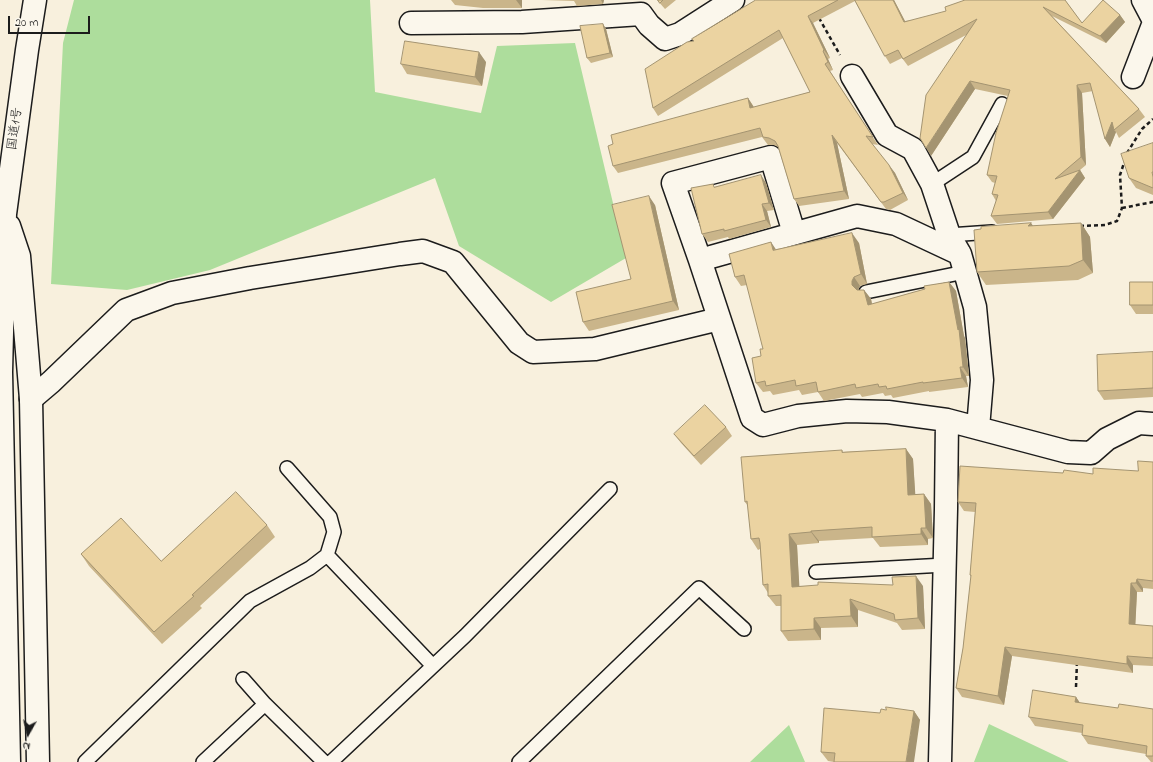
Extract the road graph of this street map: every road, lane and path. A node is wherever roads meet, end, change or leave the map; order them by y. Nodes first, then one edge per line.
1 (35, 0) edge
2 (733, 0) edge
3 (1143, 0) edge
4 (818, 16) edge
5 (1153, 19) edge
6 (411, 23) dead end
7 (1153, 25) edge
8 (852, 76) joint
9 (1133, 77) dead end
10 (1002, 104) dead end
11 (1153, 119) edge
12 (932, 184) junction
13 (1153, 202) edge
14 (1122, 208) junction
15 (5, 214) junction
16 (1075, 226) edge
17 (1004, 231) edge
18 (794, 233) junction
19 (949, 235) junction
20 (700, 260) junction
21 (962, 263) junction
22 (866, 292) edge
23 (719, 319) junction
24 (31, 399) junction
25 (947, 420) junction
26 (1153, 424) edge
27 (978, 428) junction
28 (287, 468) dead end
29 (610, 489) dead end
30 (326, 555) junction
31 (945, 565) junction
32 (816, 572) dead end
33 (744, 629) dead end
34 (1078, 657) edge
35 (433, 666) junction
36 (243, 679) dead end
37 (1076, 687) dead end
38 (265, 704) junction
39 (10, 762) edge
40 (38, 762) edge
41 (85, 762) edge
42 (203, 762) edge
43 (324, 762) edge
44 (331, 762) edge
45 (519, 762) edge
46 (940, 762) edge

1 - 15 main road, 国道1号
2 - 6 main road
3 - 5 main road
4 - 8 path
7 - 9 main road
8 - 12 main road
10 - 12 lane
11 - 14 path
12 - 19 main road
13 - 14 path
14 - 16 path
15 - 24 main road
15 - 39 main road, 国道1号
17 - 19 lane
18 - 20 main road
18 - 20 main road
18 - 21 main road
19 - 21 main road
20 - 23 main road
21 - 22 lane
21 - 27 main road
23 - 24 main road
23 - 25 main road
24 - 40 main road
25 - 27 main road
25 - 31 main road
26 - 27 main road
28 - 30 lane
29 - 35 lane
30 - 35 lane
30 - 41 lane
31 - 32 lane
31 - 46 main road
33 - 45 lane
34 - 37 path
35 - 44 lane
36 - 38 lane
38 - 42 lane
38 - 43 lane

